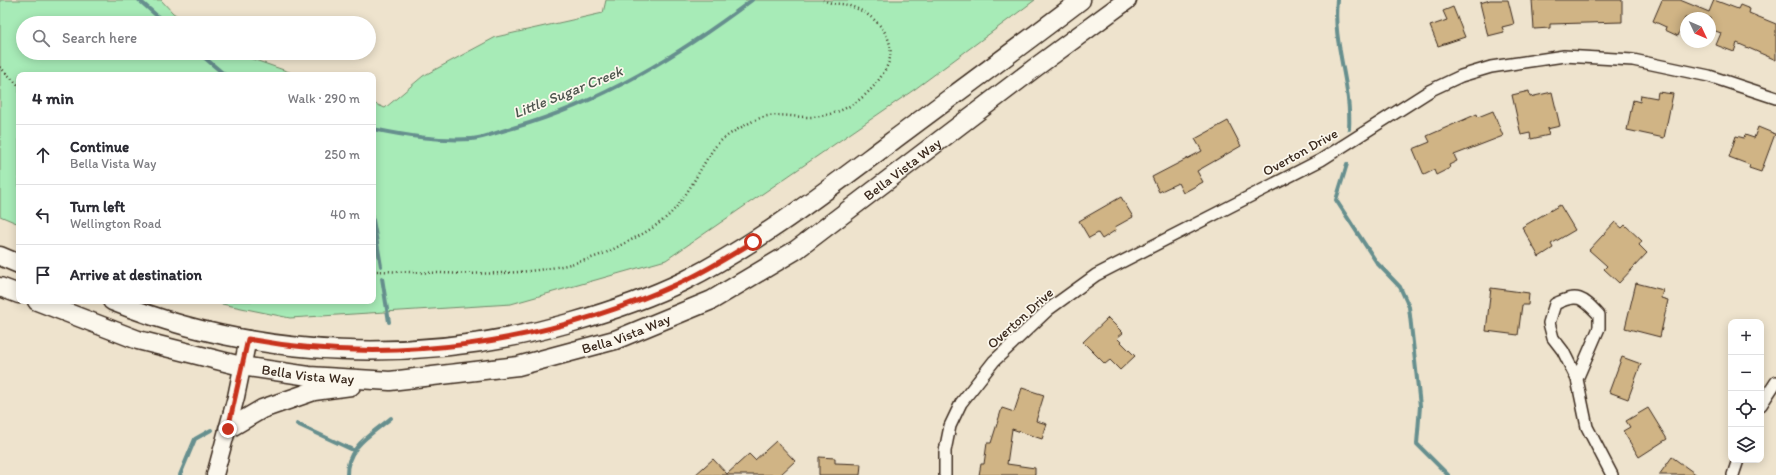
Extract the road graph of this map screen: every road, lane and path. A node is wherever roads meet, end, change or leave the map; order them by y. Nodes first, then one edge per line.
1 (823, 0) edge
2 (1081, 0) edge
3 (1127, 0) edge
4 (0, 67) edge
5 (16, 83) edge
6 (1776, 98) edge
7 (0, 256) edge
8 (16, 263) edge
9 (376, 271) edge
10 (0, 287) edge
11 (16, 293) edge
12 (45, 304) edge
13 (121, 304) edge
14 (248, 339) junction
15 (242, 366) junction
16 (1577, 378) junction
17 (390, 381) junction
18 (1776, 382) edge
19 (1764, 400) edge
20 (228, 429) junction
21 (1737, 463) edge
22 (215, 475) edge
23 (945, 475) edge
24 (1612, 475) edge
25 (1733, 475) edge

1 - 9 path
2 - 14 main road, Bella Vista Way
3 - 17 main road, Bella Vista Way
4 - 5 path
6 - 23 street, Overton Drive
7 - 8 main road
10 - 11 main road
12 - 15 main road, Bella Vista Way
13 - 14 main road, Bella Vista Way
14 - 15 street
15 - 17 main road, Bella Vista Way
15 - 20 street
16 - 16 street
16 - 24 street
17 - 20 main road
18 - 19 street
20 - 22 street
21 - 25 street

